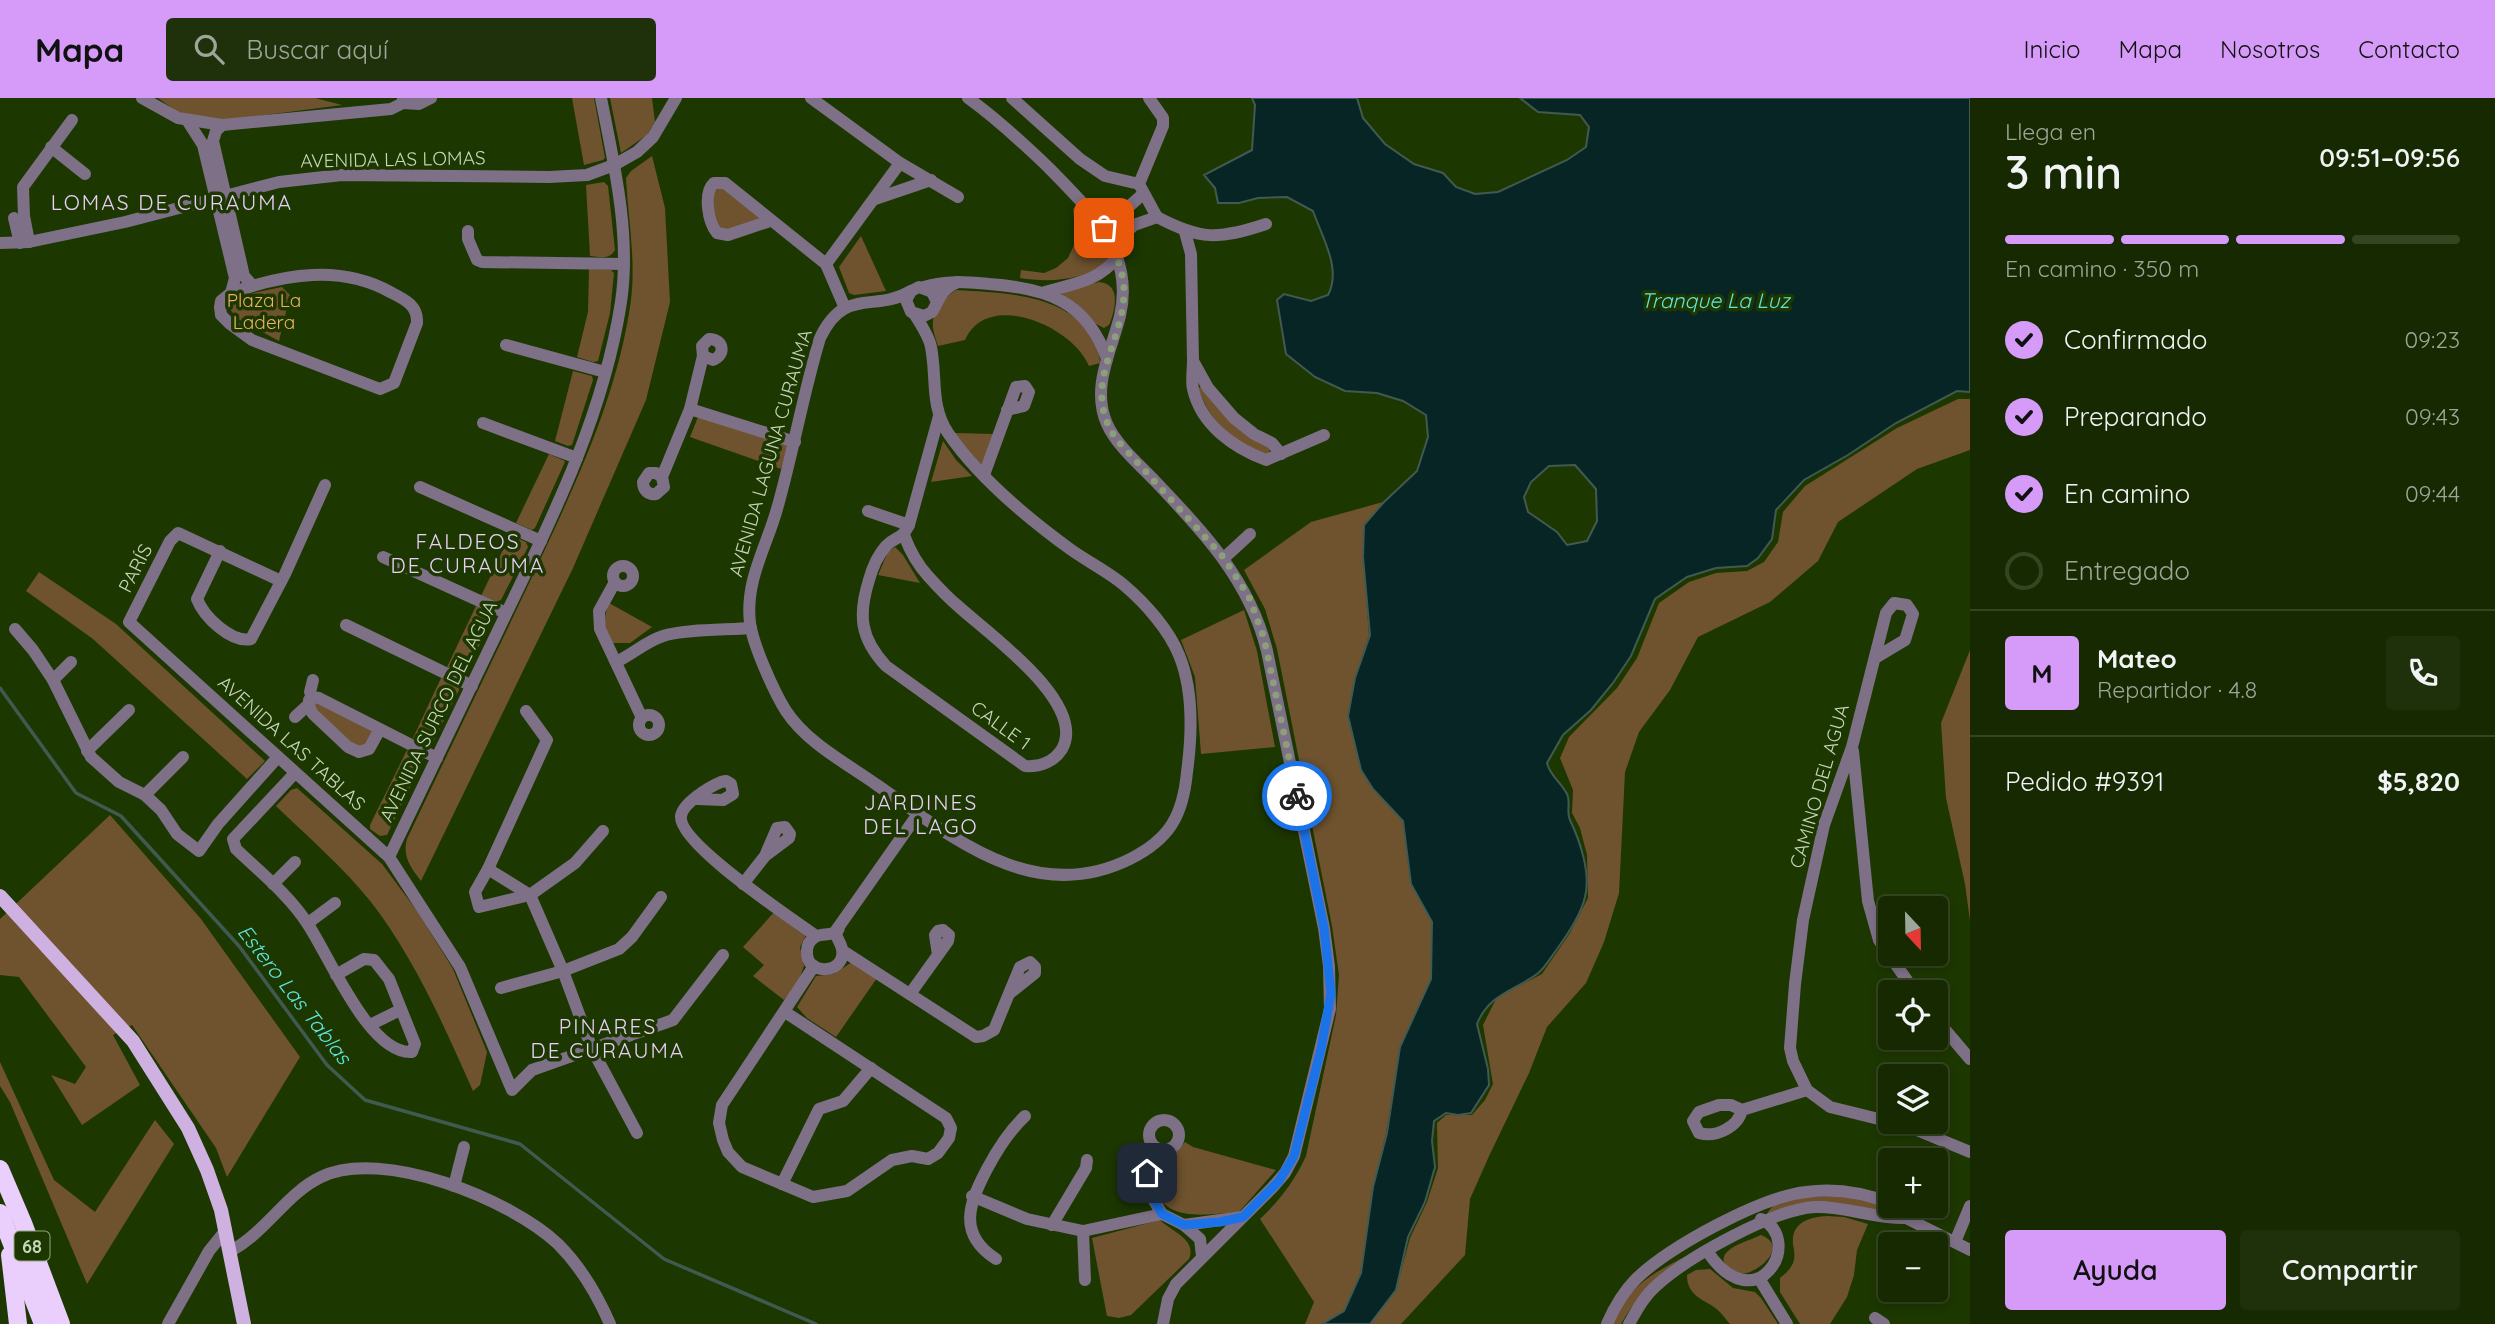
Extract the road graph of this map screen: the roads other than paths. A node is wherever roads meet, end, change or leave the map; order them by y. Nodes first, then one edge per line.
1 (142, 98) edge
2 (431, 98) edge
3 (601, 98) edge
4 (676, 98) edge
5 (968, 98) edge
6 (1012, 98) edge
7 (1149, 98) edge
8 (813, 99) edge
9 (403, 100) edge
10 (72, 120) dead end
11 (187, 120) junction
12 (222, 125) junction
13 (51, 147) junction
14 (900, 163) junction
15 (614, 165) junction
16 (214, 170) junction
17 (85, 174) dead end
18 (931, 180) junction
19 (1141, 189) junction
20 (958, 197) dead end
21 (220, 199) junction
22 (875, 199) junction
23 (19, 217) junction
24 (1157, 217) junction
25 (0, 219) edge
26 (770, 220) junction
27 (1098, 220) junction
28 (1266, 224) dead end
29 (468, 231) dead end
30 (1185, 232) junction
31 (0, 243) edge
32 (25, 243) junction
33 (232, 248) junction
34 (1114, 251) junction
35 (624, 264) junction
36 (826, 264) junction
37 (1100, 275) junction
38 (959, 282) junction
39 (252, 285) junction
40 (924, 287) junction
41 (911, 291) junction
42 (1124, 291) junction
43 (1045, 292) junction
44 (231, 293) junction
45 (936, 300) junction
46 (862, 301) junction
47 (845, 308) junction
48 (917, 313) junction
49 (1094, 329) junction
50 (1116, 333) junction
51 (506, 345) dead end
52 (703, 356) dead end
53 (1107, 359) junction
54 (1193, 361) junction
55 (605, 372) junction
56 (690, 409) junction
57 (1007, 410) dead end
58 (939, 416) junction
59 (483, 423) dead end
60 (1324, 435) dead end
61 (795, 442) junction
62 (1281, 454) junction
63 (578, 458) junction
64 (984, 475) junction
65 (662, 477) dead end
66 (325, 485) dead end
67 (419, 487) dead end
68 (868, 512) dead end
69 (906, 530) junction
70 (1250, 534) dead end
71 (541, 541) junction
72 (220, 551) junction
73 (383, 557) dead end
74 (1224, 558) junction
75 (281, 581) junction
76 (615, 582) dead end
77 (506, 614) junction
78 (129, 622) joint
79 (346, 625) dead end
80 (751, 628) junction
81 (15, 629) dead end
82 (614, 658) junction
83 (1875, 658) dead end
84 (71, 662) dead end
85 (53, 680) junction
86 (313, 680) dead end
87 (472, 685) junction
88 (310, 701) junction
89 (129, 710) dead end
90 (526, 711) dead end
91 (295, 718) dead end
92 (642, 718) dead end
93 (380, 729) junction
94 (1853, 747) junction
95 (87, 751) junction
96 (183, 757) dead end
97 (278, 757) junction
98 (438, 758) junction
99 (295, 772) junction
100 (145, 795) junction
101 (696, 799) dead end
102 (918, 814) junction
103 (603, 831) dead end
104 (765, 856) dead end
105 (389, 857) junction
106 (295, 862) dead end
107 (488, 869) junction
108 (273, 884) junction
109 (743, 884) junction
110 (0, 895) edge
111 (530, 895) junction
112 (661, 897) dead end
113 (335, 903) dead end
114 (308, 923) junction
115 (839, 928) junction
116 (816, 936) junction
117 (843, 951) junction
118 (723, 955) dead end
119 (938, 955) dead end
120 (814, 966) junction
121 (563, 971) junction
122 (336, 975) junction
123 (1907, 980) edge
124 (501, 988) dead end
125 (1010, 993) dead end
126 (910, 994) junction
127 (400, 1010) junction
128 (785, 1012) junction
129 (370, 1025) junction
130 (1948, 1033) edge
131 (592, 1049) junction
132 (1970, 1059) edge
133 (502, 1066) junction
134 (871, 1068) junction
135 (532, 1070) junction
136 (1807, 1090) junction
137 (1742, 1110) dead end
138 (1025, 1116) dead end
139 (637, 1133) dead end
140 (464, 1147) dead end
141 (1155, 1148) dead end
142 (1970, 1152) edge
143 (1087, 1160) dead end
144 (0, 1169) edge
145 (782, 1184) junction
146 (454, 1186) junction
147 (972, 1196) junction
148 (1878, 1200) edge
149 (1970, 1206) edge
150 (1745, 1212) junction
151 (0, 1213) edge
152 (1162, 1214) junction
153 (1878, 1218) edge
154 (1880, 1218) edge
155 (1906, 1218) joint
156 (1766, 1221) junction
157 (1184, 1225) junction
158 (1052, 1226) junction
159 (1224, 1226) junction
160 (226, 1230) junction
161 (1083, 1231) junction
162 (1200, 1239) junction
163 (1217, 1242) junction
164 (1955, 1242) junction
165 (1970, 1250) edge
166 (231, 1251) junction
167 (1707, 1251) junction
168 (1202, 1256) junction
169 (996, 1259) dead end
170 (1085, 1280) dead end
171 (1760, 1280) junction
172 (18, 1324) edge
173 (43, 1324) edge
174 (61, 1324) edge
175 (168, 1324) edge
176 (244, 1324) edge
177 (610, 1324) edge
178 (1163, 1324) edge
179 (1607, 1324) edge
180 (1629, 1324) edge
181 (1787, 1324) edge

1 - 11 street
2 - 9 street
3 - 15 street, AVENIDA SURCO DEL AGUA
4 - 15 street, AVENIDA LAS LOMAS
5 - 27 street
6 - 19 street
7 - 19 street
8 - 14 street
9 - 12 street
10 - 13 street
11 - 12 street
11 - 16 street
12 - 16 street
13 - 17 street
13 - 23 street
14 - 18 street
14 - 22 street
15 - 21 street, AVENIDA LAS LOMAS
15 - 35 street, AVENIDA SURCO DEL AGUA
16 - 21 street
18 - 20 street
18 - 22 street
19 - 24 street
19 - 27 street
21 - 32 street, AVENIDA LAS LOMAS
21 - 33 street
22 - 36 street
23 - 25 street
23 - 32 street
24 - 30 street
24 - 34 street, AVENIDA LAGUNA CURAUMA
26 - 26 street
26 - 36 street
27 - 34 street
28 - 30 street
29 - 35 street
30 - 54 street
31 - 32 street, AVENIDA LAS LOMAS
33 - 39 street
33 - 44 street
34 - 37 street, AVENIDA LAGUNA CURAUMA
34 - 42 street
35 - 55 street, AVENIDA SURCO DEL AGUA
36 - 47 street
37 - 42 street
37 - 43 street, AVENIDA LAGUNA CURAUMA
38 - 40 street, AVENIDA LAGUNA CURAUMA
38 - 43 street, AVENIDA LAGUNA CURAUMA
38 - 45 street
39 - 44 street
39 - 44 street
40 - 41 street, AVENIDA LAGUNA CURAUMA
40 - 45 street
41 - 46 street, AVENIDA LAGUNA CURAUMA
41 - 48 street
42 - 50 street
43 - 49 street, AVENIDA LAGUNA CURAUMA
45 - 48 street
46 - 47 street, AVENIDA LAGUNA CURAUMA
46 - 48 street
47 - 61 street, AVENIDA LAGUNA CURAUMA
48 - 58 street, AVENIDA LAGUNA CURAUMA
49 - 50 street
49 - 53 street, AVENIDA LAGUNA CURAUMA
50 - 53 street
51 - 55 street
52 - 56 street
53 - 74 street
54 - 62 street
54 - 62 street
55 - 63 street, AVENIDA SURCO DEL AGUA
56 - 61 street
56 - 65 street
57 - 64 street
58 - 64 street, AVENIDA LAGUNA CURAUMA
58 - 69 street
59 - 63 street
60 - 62 street
61 - 80 street, AVENIDA LAGUNA CURAUMA
63 - 71 street, AVENIDA SURCO DEL AGUA
64 - 102 street, AVENIDA LAGUNA CURAUMA
66 - 75 street
67 - 71 street
68 - 69 street
69 - 69 street, CALLE 1
70 - 74 street
71 - 77 street, AVENIDA SURCO DEL AGUA
72 - 75 street
72 - 75 street
72 - 78 street, PARÍS
73 - 77 street
74 - 159 street
76 - 82 street
77 - 87 street, AVENIDA SURCO DEL AGUA
78 - 97 street, AVENIDA LAS TABLAS
79 - 87 street
80 - 82 street
80 - 102 street, AVENIDA LAGUNA CURAUMA
81 - 85 street
82 - 92 street
83 - 94 street, CAMINO DEL AGUA
84 - 85 street
85 - 95 street
86 - 88 street
87 - 98 street, AVENIDA SURCO DEL AGUA
88 - 91 street
88 - 93 street
88 - 93 street
89 - 95 street
90 - 107 street
93 - 98 street
94 - 123 street
94 - 136 street, CAMINO DEL AGUA
95 - 100 street
96 - 100 street
97 - 99 street, AVENIDA LAS TABLAS
97 - 100 street
98 - 105 street, AVENIDA SURCO DEL AGUA
99 - 105 street, AVENIDA LAS TABLAS
99 - 108 street
101 - 109 street
102 - 115 street
103 - 111 street
104 - 109 street
105 - 133 street, AVENIDA LAS TABLAS
106 - 108 street
107 - 111 street
107 - 111 street
108 - 114 street
109 - 116 street
110 - 160 main road
111 - 121 street
112 - 121 street
113 - 114 street
114 - 122 street
115 - 116 street
115 - 117 street
116 - 120 street
117 - 120 street
117 - 126 street
118 - 131 street
119 - 126 street
120 - 128 street
121 - 124 street
121 - 131 street
122 - 127 street
122 - 129 street
125 - 126 street
127 - 129 street
127 - 129 street
128 - 134 street
128 - 145 street
130 - 132 street
131 - 135 street
131 - 139 street
133 - 135 street
133 - 135 street, AVENIDA LAS TABLAS
134 - 145 street
134 - 145 street
136 - 137 street
136 - 142 street
138 - 147 street
140 - 146 street
141 - 152 street
143 - 158 street
144 - 174 highway, 68
146 - 166 street
146 - 177 street
147 - 158 street
147 - 169 street
148 - 150 street
149 - 164 street
150 - 156 street
150 - 179 street
151 - 172 highway
151 - 173 highway, 68
152 - 157 street
152 - 161 street
153 - 156 street
154 - 155 street
155 - 164 street
156 - 167 street
156 - 171 street
157 - 159 street
157 - 162 street
158 - 161 street
159 - 163 street
160 - 166 main road
160 - 175 street
161 - 170 street
162 - 163 street
162 - 168 street
163 - 168 street
164 - 165 street
166 - 176 main road
167 - 171 street
167 - 180 street
168 - 178 street
171 - 181 street

